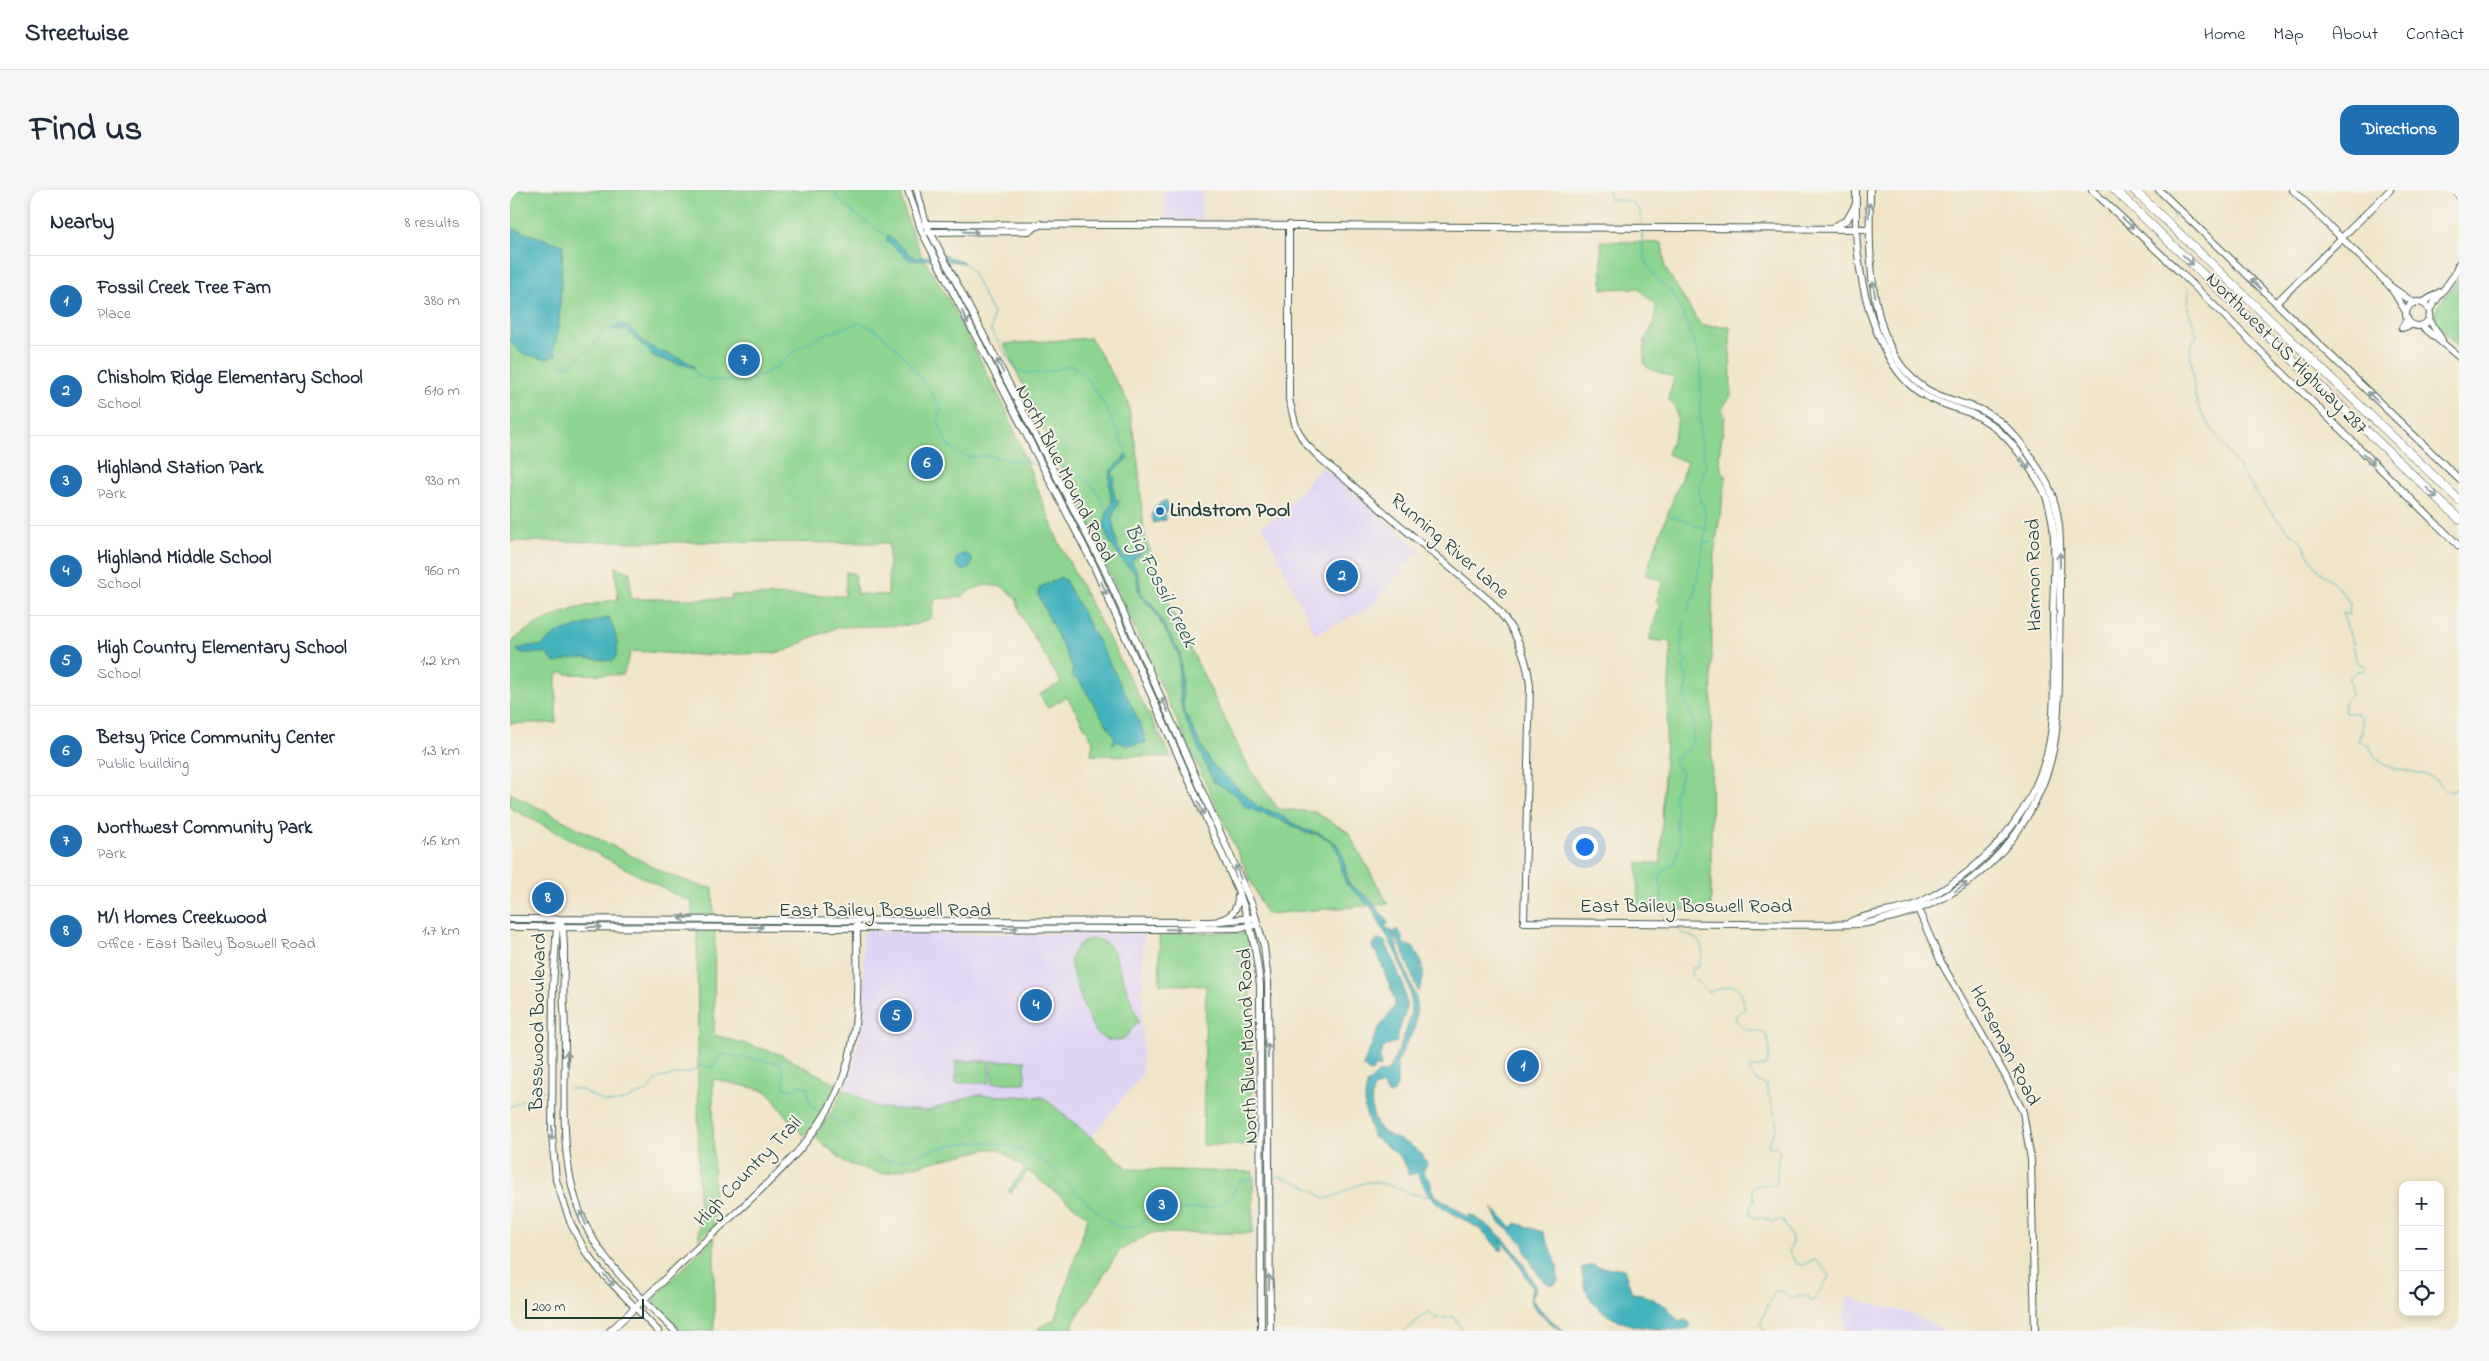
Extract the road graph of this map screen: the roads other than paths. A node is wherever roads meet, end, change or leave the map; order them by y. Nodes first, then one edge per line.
1 (908, 190) edge
2 (917, 190) edge
3 (1856, 190) edge
4 (1870, 190) edge
5 (2092, 190) edge
6 (2115, 190) edge
7 (2136, 190) edge
8 (2158, 190) edge
9 (2293, 190) edge
10 (2390, 190) edge
11 (2457, 190) edge
12 (2459, 196) edge
13 (1856, 202) junction
14 (1042, 223) junction
15 (918, 224) junction
16 (926, 224) junction
17 (1288, 225) junction
18 (1830, 229) junction
19 (1856, 229) junction
20 (1869, 229) junction
21 (930, 231) junction
22 (922, 232) junction
23 (2341, 238) junction
24 (2458, 267) edge
25 (2390, 286) junction
26 (2440, 292) junction
27 (2276, 303) junction
28 (2414, 303) junction
29 (2422, 303) junction
30 (2429, 310) junction
31 (2406, 312) junction
32 (2429, 319) junction
33 (2422, 326) junction
34 (2442, 340) junction
35 (2459, 357) edge
36 (2430, 472) junction
37 (2459, 479) edge
38 (2459, 494) edge
39 (2459, 500) edge
40 (2459, 519) edge
41 (2457, 544) edge
42 (2056, 714) junction
43 (1196, 773) junction
44 (1186, 776) junction
45 (1238, 890) junction
46 (1918, 907) junction
47 (510, 918) edge
48 (559, 918) junction
49 (1252, 918) junction
50 (857, 919) junction
51 (934, 920) junction
52 (1077, 921) junction
53 (1109, 921) junction
54 (1211, 922) junction
55 (1524, 922) joint
56 (958, 924) junction
57 (1259, 924) junction
58 (1251, 926) junction
59 (510, 927) edge
60 (559, 927) junction
61 (857, 928) junction
62 (934, 928) junction
63 (1051, 929) junction
64 (1079, 929) junction
65 (1260, 1074) junction
66 (1268, 1118) junction
67 (644, 1299) junction
68 (635, 1307) junction
69 (610, 1331) edge
70 (658, 1331) edge
71 (674, 1331) edge
72 (1260, 1331) edge
73 (1270, 1331) edge
74 (2035, 1331) edge

1 - 15 main road, North Blue Mound Road
2 - 16 main road, North Blue Mound Road
3 - 13 main road, Harmon Road
20 -> 4 main road, Harmon Road
5 -> 41 main road, Northwest US Highway 287
6 -> 40 highway
7 - 36 highway
27 -> 8 main road, Northwest US Highway 287
9 - 23 main road
10 - 23 main road
11 - 12 main road
13 - 18 main road
13 - 19 main road, Harmon Road
14 - 16 main road
14 - 17 main road
21 -> 14 main road
15 - 16 main road
15 - 22 main road, North Blue Mound Road
16 - 21 main road, North Blue Mound Road
17 - 18 main road
17 - 55 main road, Running River Lane
18 - 19 main road
19 - 20 main road
19 -> 42 main road, Harmon Road
42 -> 20 main road, Harmon Road
21 - 22 main road
43 -> 21 main road, North Blue Mound Road
22 -> 44 main road, North Blue Mound Road
23 - 25 main road
23 - 27 main road
24 - 26 main road
25 - 28 main road
25 - 31 main road
26 - 29 main road
26 - 30 main road
37 -> 27 main road, Northwest US Highway 287
28 - 29 main road
28 - 31 main road
29 - 30 main road
30 - 32 main road
31 - 33 main road
32 - 33 main road
32 - 34 main road
33 - 34 main road
34 - 35 main road
36 - 38 highway
36 - 39 highway
42 - 46 main road, East Bailey Boswell Road
43 - 44 main road
49 -> 43 main road, North Blue Mound Road
44 -> 45 main road, North Blue Mound Road
45 - 49 main road, North Blue Mound Road
45 - 54 main road
46 - 55 main road, East Bailey Boswell Road
46 - 74 main road, Horseman Road
47 - 48 main road, East Bailey Boswell Road
50 -> 48 main road, East Bailey Boswell Road
48 - 60 main road, Basswood Boulevard
49 - 54 main road, East Bailey Boswell Road
49 - 57 main road, North Blue Mound Road
49 - 58 main road, North Blue Mound Road
50 - 51 main road, East Bailey Boswell Road
50 - 61 main road, High Country Trail
51 - 56 main road, East Bailey Boswell Road
51 - 62 main road
52 - 53 main road, East Bailey Boswell Road
52 - 56 main road, East Bailey Boswell Road
52 - 63 main road
53 - 54 main road, East Bailey Boswell Road
53 - 64 main road
56 - 62 main road, East Bailey Boswell Road
56 -> 63 main road, East Bailey Boswell Road
57 - 58 main road, East Bailey Boswell Road
66 -> 57 main road, North Blue Mound Road
64 -> 58 main road, East Bailey Boswell Road
58 - 65 main road, North Blue Mound Road
59 - 60 main road, East Bailey Boswell Road
60 -> 61 main road, East Bailey Boswell Road
67 -> 60 main road, Basswood Boulevard
60 -> 68 main road, Basswood Boulevard
61 - 62 main road, East Bailey Boswell Road
61 - 67 main road, High Country Trail
63 - 64 main road, East Bailey Boswell Road
65 - 66 main road
65 - 72 main road, North Blue Mound Road
73 -> 66 main road, North Blue Mound Road
67 - 68 main road, High Country Trail
67 - 71 main road, Basswood Boulevard
68 - 69 main road, High Country Trail
68 - 70 main road, Basswood Boulevard

